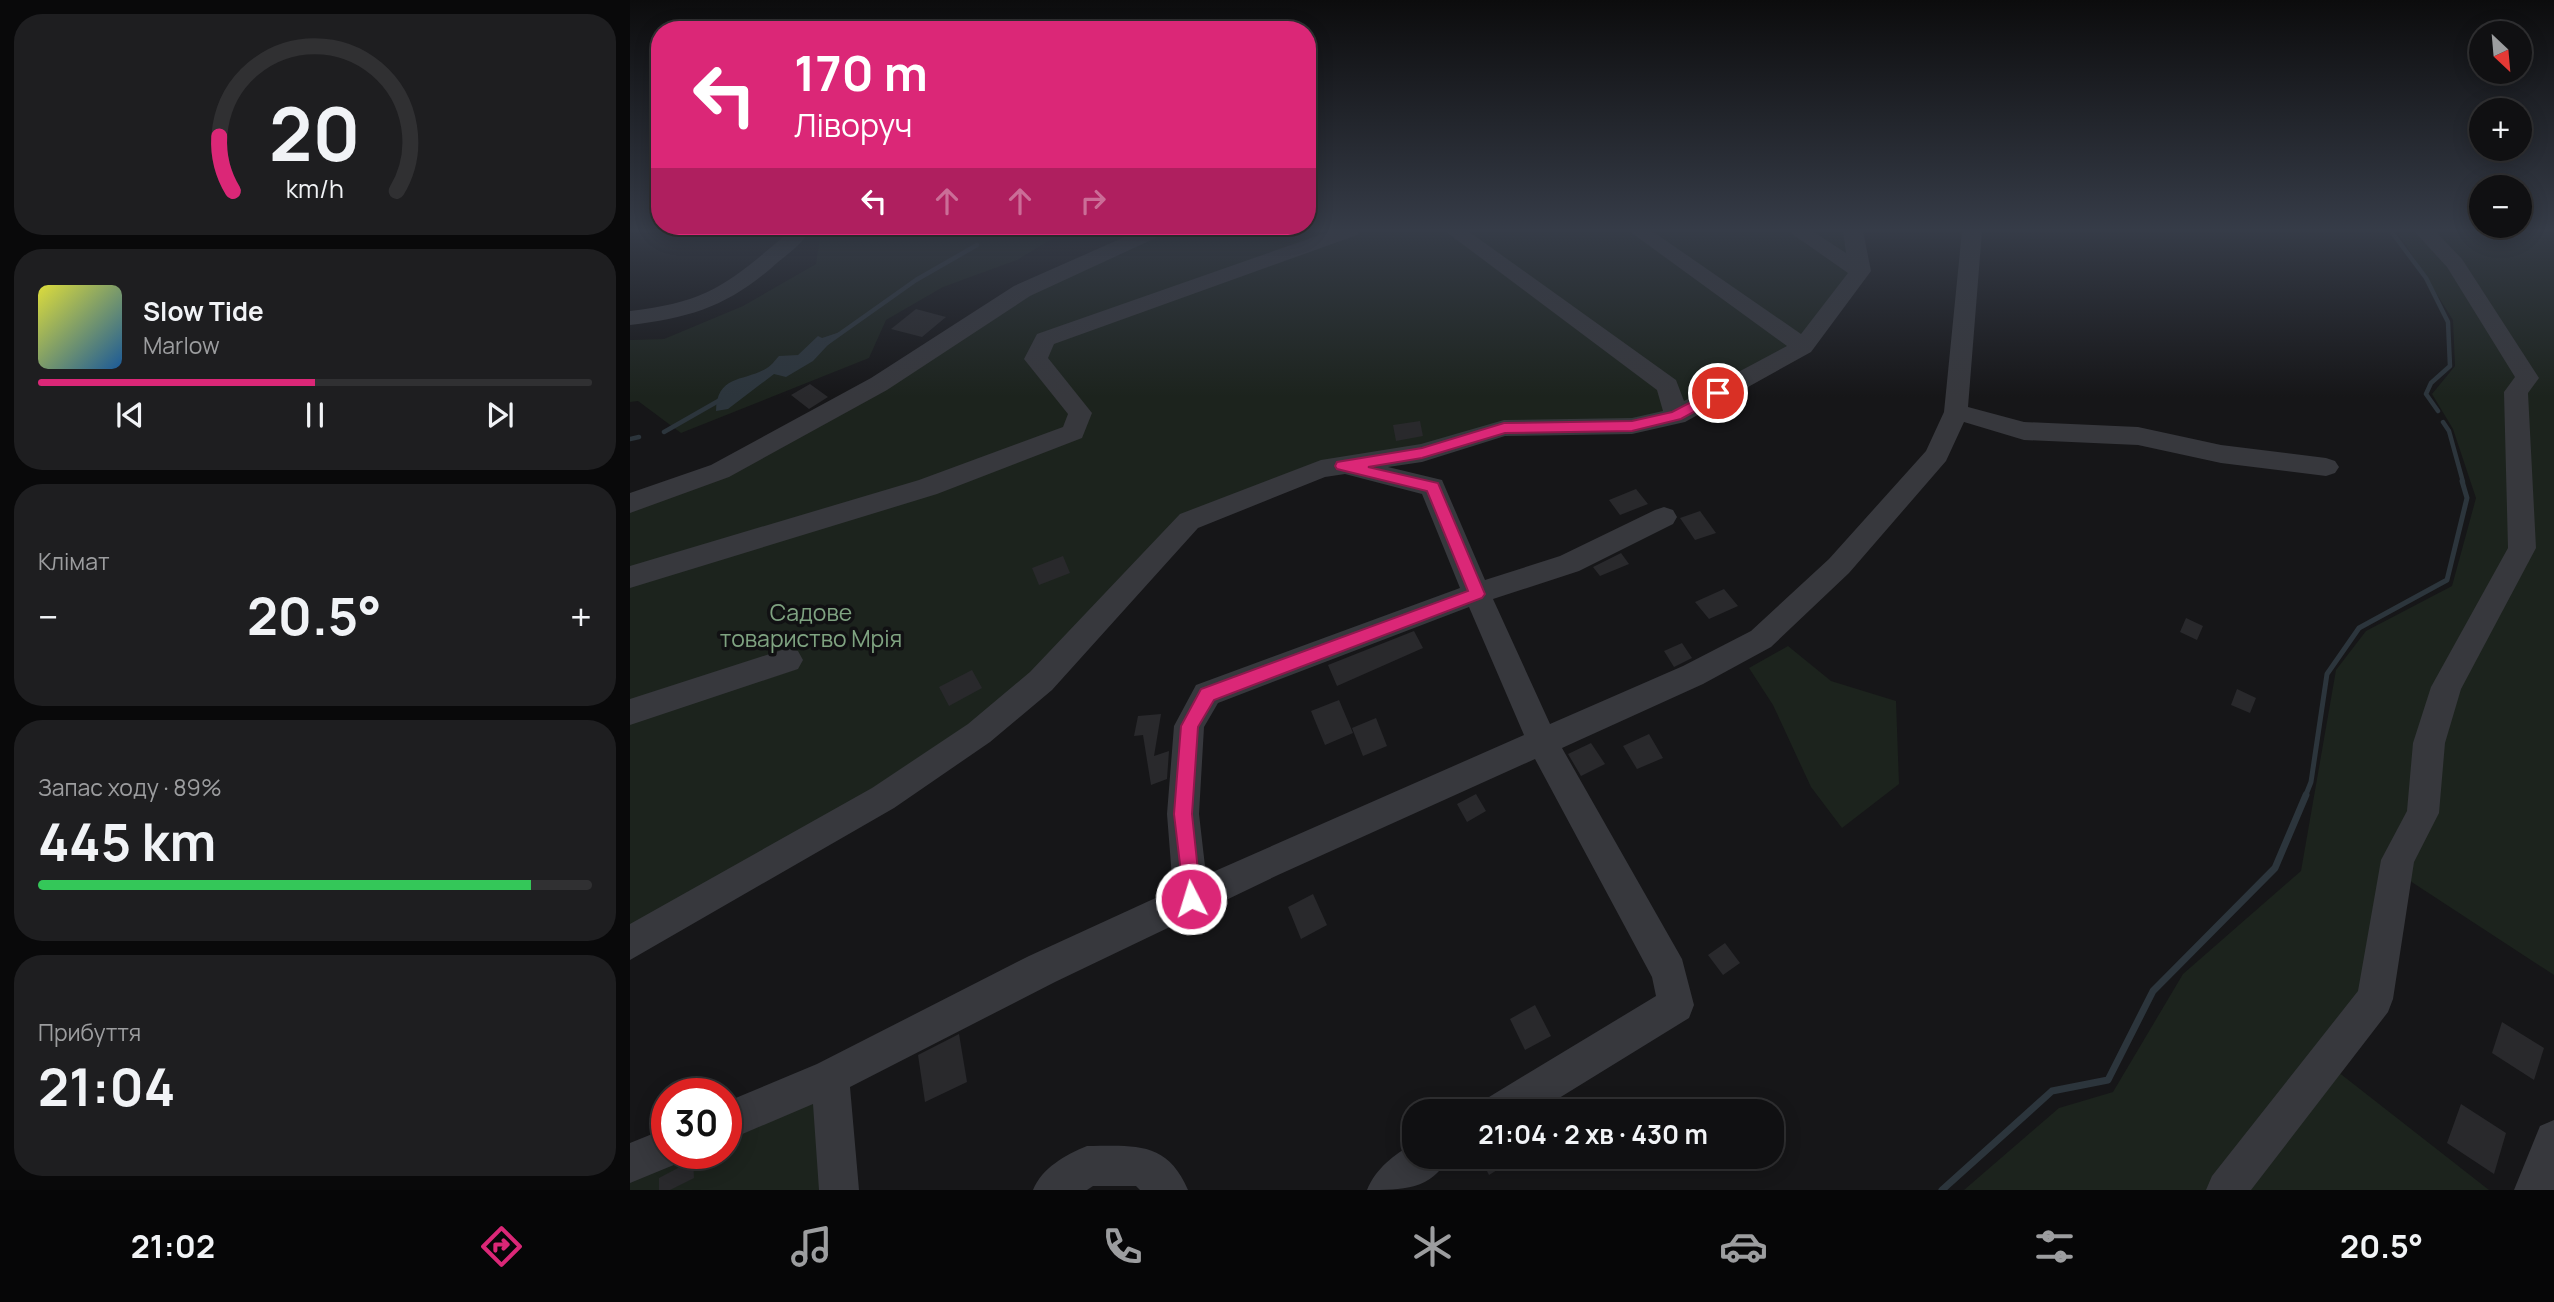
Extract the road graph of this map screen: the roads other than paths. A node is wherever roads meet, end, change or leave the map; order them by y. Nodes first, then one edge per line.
1 (734, 287) edge
2 (1032, 287) edge
3 (1193, 287) edge
4 (1531, 287) edge
5 (1718, 287) edge
6 (1848, 287) edge
7 (1967, 287) edge
8 (2469, 287) edge
9 (630, 318) edge
10 (1803, 347) junction
11 (1956, 412) junction
12 (1676, 416) junction
13 (1342, 466) junction
14 (2326, 467) dead end
15 (630, 503) edge
16 (1664, 517) dead end
17 (630, 577) edge
18 (1477, 594) junction
19 (788, 660) dead end
20 (630, 712) edge
21 (1542, 742) junction
22 (1191, 899) junction
23 (630, 943) edge
24 (830, 1077) junction
25 (1523, 1099) edge
26 (742, 1115) edge
27 (2554, 1140) edge
28 (651, 1154) edge
29 (630, 1163) edge
30 (1410, 1169) edge
31 (839, 1190) edge
32 (1053, 1190) edge
33 (1168, 1190) edge
34 (1387, 1190) edge
35 (2226, 1190) edge
36 (2534, 1190) edge

1 - 9 street
2 - 15 street
3 - 17 street
4 - 12 street
5 - 10 street
6 - 10 street
7 - 11 street
8 - 35 street
10 - 12 street
11 - 14 street
11 - 21 street
12 - 13 street
13 - 18 street
13 - 23 street
16 - 18 street
18 - 21 street
18 - 22 street
19 - 20 street
21 - 22 street
21 - 25 street
22 - 24 street
24 - 26 street
24 - 31 street
27 - 36 street
28 - 29 street
30 - 34 street
32 - 33 street

